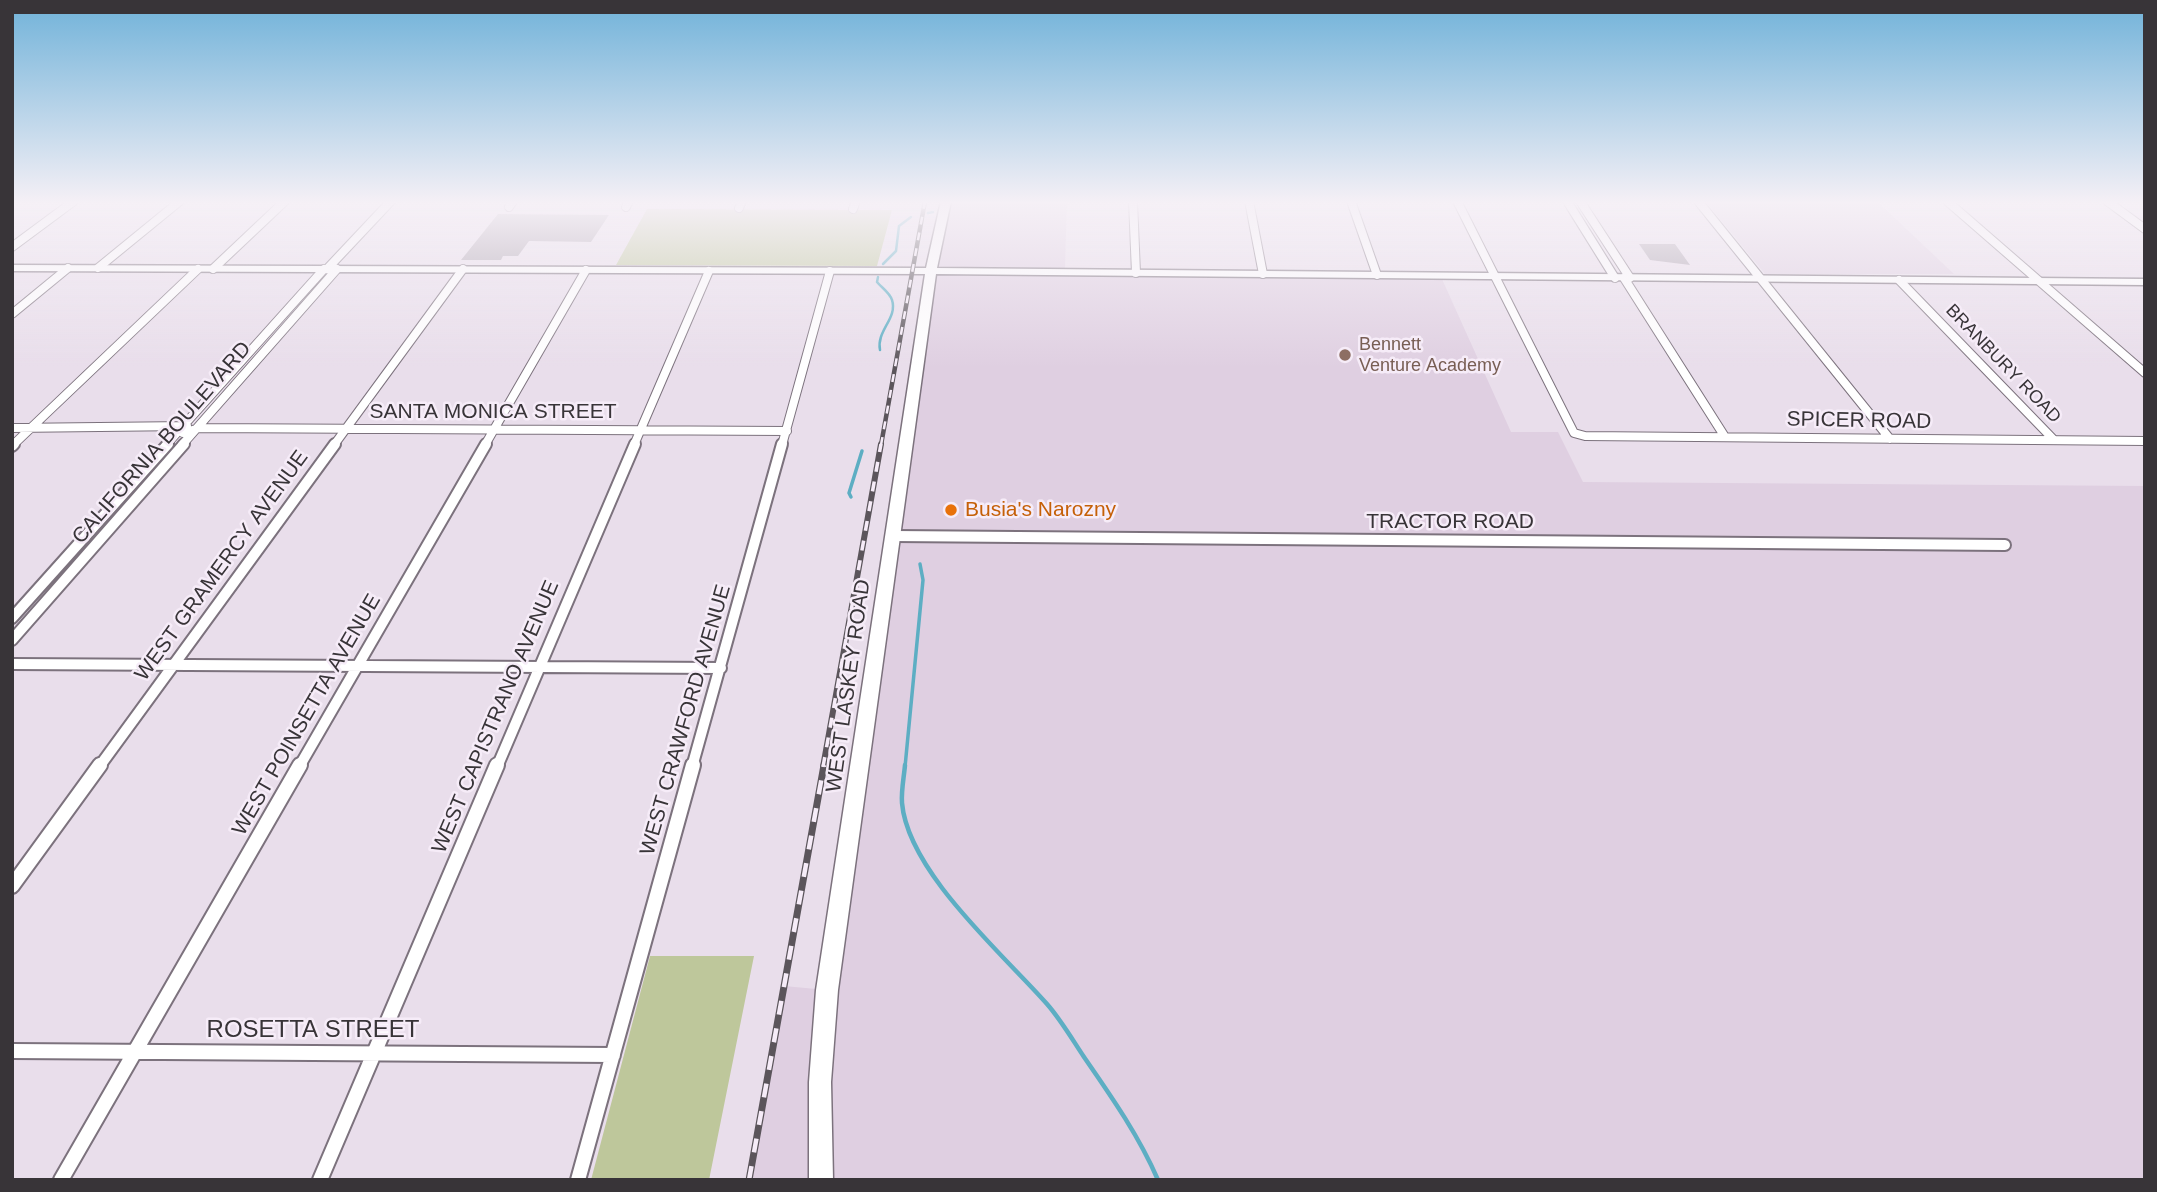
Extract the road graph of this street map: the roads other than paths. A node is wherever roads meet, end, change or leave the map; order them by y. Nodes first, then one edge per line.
1 (112, 257) edge
2 (226, 257) edge
3 (340, 257) edge
4 (934, 257) edge
5 (1135, 257) edge
6 (1260, 257) edge
7 (1371, 257) edge
8 (1484, 257) edge
9 (1607, 257) edge
10 (1611, 257) edge
11 (1743, 257) edge
12 (2011, 257) edge
13 (12, 268) edge
14 (68, 268) junction
15 (98, 268) junction
16 (198, 269) junction
17 (213, 269) junction
18 (329, 269) junction
19 (463, 269) junction
20 (586, 270) junction
21 (709, 271) junction
22 (830, 271) junction
23 (931, 271) junction
24 (1136, 273) junction
25 (1263, 274) junction
26 (1377, 275) junction
27 (1494, 276) junction
28 (1623, 278) junction
29 (1761, 279) junction
30 (1899, 280) junction
31 (2039, 281) junction
32 (2145, 282) edge
33 (12, 314) edge
34 (260, 343) junction
35 (274, 343) junction
36 (2145, 373) edge
37 (12, 428) edge
38 (31, 428) junction
39 (183, 428) junction
40 (199, 428) junction
41 (345, 429) junction
42 (493, 430) junction
43 (639, 430) junction
44 (787, 431) junction
45 (1725, 437) junction
46 (1890, 439) junction
47 (2054, 440) junction
48 (2145, 441) edge
49 (12, 446) edge
50 (88, 533) junction
51 (106, 533) junction
52 (894, 536) junction
53 (2005, 545) dead end
54 (12, 618) edge
55 (12, 640) edge
56 (12, 664) edge
57 (174, 665) junction
58 (357, 666) junction
59 (538, 667) junction
60 (721, 668) junction
61 (12, 887) edge
62 (12, 1051) edge
63 (135, 1052) junction
64 (374, 1053) junction
65 (613, 1055) junction
66 (61, 1180) edge
67 (320, 1180) edge
68 (578, 1180) edge
69 (821, 1180) edge

1 - 15 street
2 - 17 street
3 - 18 street, CALIFORNIA BOULEVARD
4 - 23 street, WEST LASKEY ROAD
5 - 24 street
6 - 25 street
7 - 26 street
8 - 27 street
9 - 28 street
10 - 28 street
11 - 29 street
12 - 31 street
13 - 14 street
14 - 15 street
14 - 33 street
15 - 16 street
16 - 17 street
16 - 38 street
17 - 18 street
18 - 19 street
18 - 34 street, CALIFORNIA BOULEVARD
18 - 35 street, CALIFORNIA BOULEVARD
19 - 20 street
19 - 41 street, WEST GRAMERCY AVENUE
20 - 21 street
20 - 42 street, WEST POINSETTA AVENUE
21 - 22 street
21 - 43 street, WEST CAPISTRANO AVENUE
22 - 23 street
22 - 44 street, WEST CRAWFORD AVENUE
23 - 24 street
23 - 52 street, WEST LASKEY ROAD
24 - 25 street
25 - 26 street
26 - 27 street
27 - 28 street
27 - 45 street, SPICER ROAD
28 - 29 street
28 - 45 street
29 - 30 street
29 - 46 street
30 - 31 street
30 - 47 street, BRANBURY ROAD
31 - 32 street
31 - 36 street
34 - 35 street
34 - 39 street, CALIFORNIA BOULEVARD
35 - 40 street, CALIFORNIA BOULEVARD
37 - 38 street, SANTA MONICA STREET
38 - 39 street, SANTA MONICA STREET
38 - 49 street
39 - 40 street, SANTA MONICA STREET
39 - 50 street, CALIFORNIA BOULEVARD
40 - 41 street, SANTA MONICA STREET
40 - 51 street, CALIFORNIA BOULEVARD
41 - 42 street, SANTA MONICA STREET
41 - 57 street, WEST GRAMERCY AVENUE
42 - 43 street, SANTA MONICA STREET
42 - 58 street, WEST POINSETTA AVENUE
43 - 44 street, SANTA MONICA STREET
43 - 59 street, WEST CAPISTRANO AVENUE
44 - 60 street, WEST CRAWFORD AVENUE
45 - 46 street, SPICER ROAD
46 - 47 street, SPICER ROAD
47 - 48 street, SPICER ROAD
50 - 51 street
50 - 54 street, CALIFORNIA BOULEVARD
51 - 55 street, CALIFORNIA BOULEVARD
52 - 53 street, TRACTOR ROAD
52 - 69 street, WEST LASKEY ROAD
56 - 57 street
57 - 58 street
57 - 61 street, WEST GRAMERCY AVENUE
58 - 59 street
58 - 63 street, WEST POINSETTA AVENUE
59 - 60 street
59 - 64 street, WEST CAPISTRANO AVENUE
60 - 65 street, WEST CRAWFORD AVENUE
62 - 63 street, ROSETTA STREET
63 - 64 street, ROSETTA STREET
63 - 66 street, WEST POINSETTA AVENUE
64 - 65 street, ROSETTA STREET
64 - 67 street, WEST CAPISTRANO AVENUE
65 - 68 street, WEST CRAWFORD AVENUE

